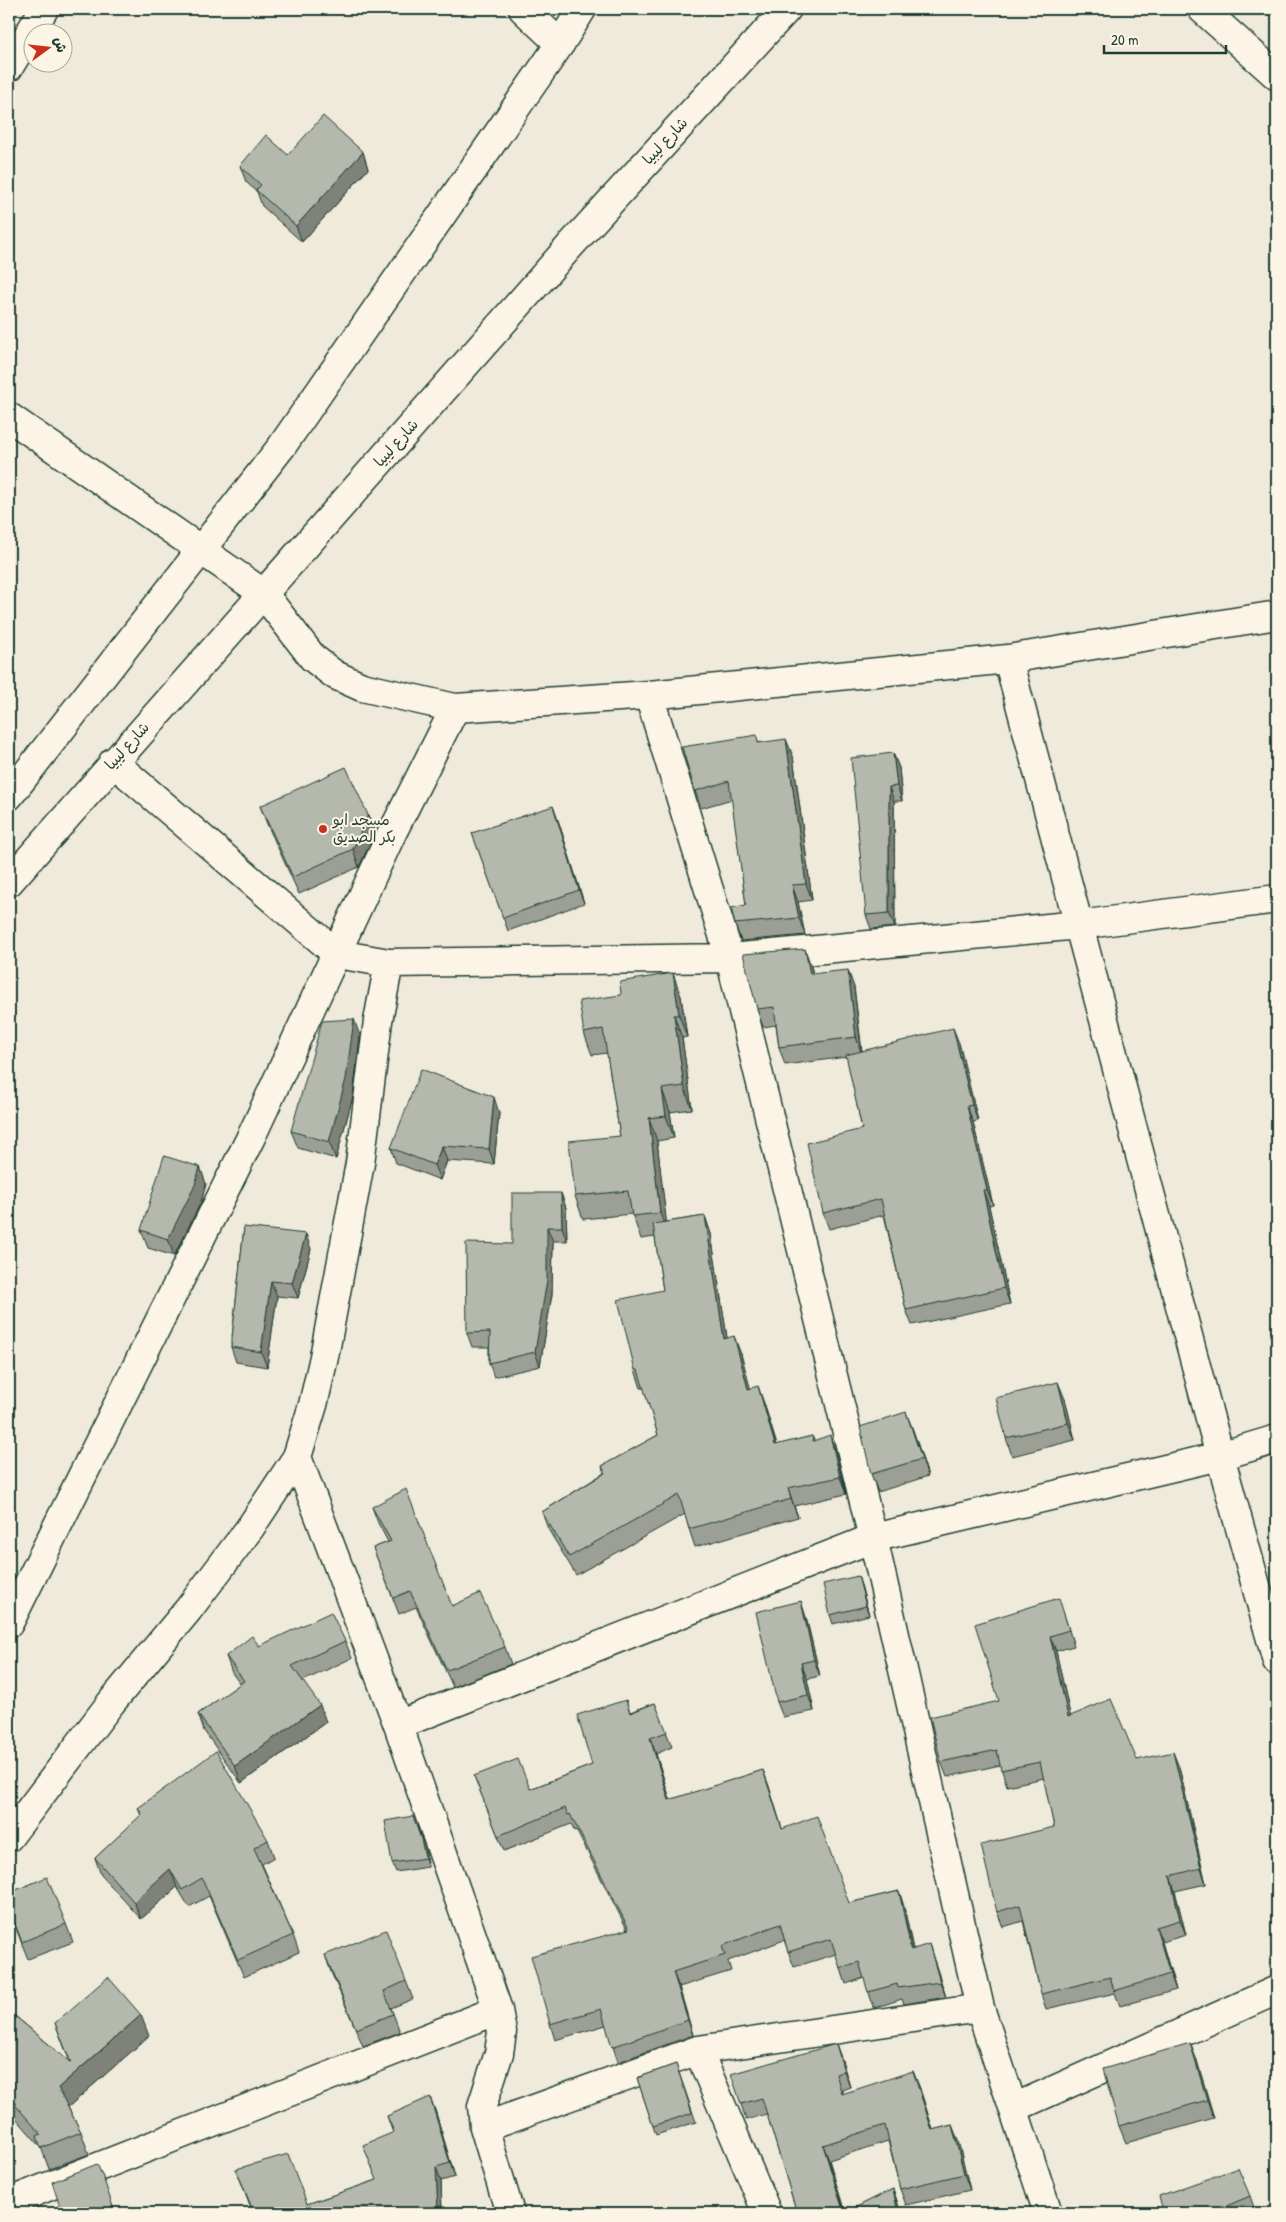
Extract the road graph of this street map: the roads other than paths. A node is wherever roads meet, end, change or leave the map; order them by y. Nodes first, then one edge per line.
1 (44, 9) edge
2 (523, 9) edge
3 (582, 9) edge
4 (787, 9) edge
5 (1202, 9) edge
6 (560, 44) junction
7 (12, 53) edge
8 (1277, 76) edge
9 (9, 417) edge
10 (201, 549) junction
11 (263, 592) junction
12 (1277, 615) edge
13 (1008, 659) junction
14 (649, 695) junction
15 (456, 708) junction
16 (113, 762) junction
17 (9, 796) edge
18 (9, 882) edge
19 (1277, 899) edge
20 (1079, 925) junction
21 (337, 954) junction
22 (730, 958) junction
23 (389, 963) junction
24 (1277, 1439) edge
25 (1220, 1456) junction
26 (297, 1457) junction
27 (873, 1538) junction
28 (9, 1623) edge
29 (1277, 1661) edge
30 (398, 1725) junction
31 (9, 1837) edge
32 (1277, 1990) edge
33 (980, 2008) junction
34 (498, 2010) junction
35 (698, 2050) junction
36 (1014, 2108) junction
37 (484, 2128) junction
38 (16, 2202) edge
39 (510, 2213) edge
40 (767, 2213) edge
41 (1048, 2213) edge

1 - 7 street
2 - 6 street
3 - 6 street
4 - 11 street, شارع ليبيا
5 - 8 street
6 - 10 street
9 - 10 street
10 - 11 street
10 - 17 street
11 - 15 street
11 - 16 street, شارع ليبيا
12 - 13 street
13 - 14 street
13 - 20 street
14 - 15 street
14 - 22 street
15 - 21 street
16 - 18 street, شارع ليبيا
16 - 21 street
19 - 20 street
20 - 22 street
20 - 25 street
21 - 23 street
21 - 28 street
22 - 23 street
22 - 27 street
23 - 26 street
24 - 25 street
25 - 27 street
25 - 29 street
26 - 30 street
26 - 31 street
27 - 30 street
27 - 33 street
30 - 34 street
32 - 36 street
33 - 35 street
33 - 36 street
34 - 37 street
34 - 38 street
35 - 37 street
35 - 40 street
36 - 41 street
37 - 39 street

